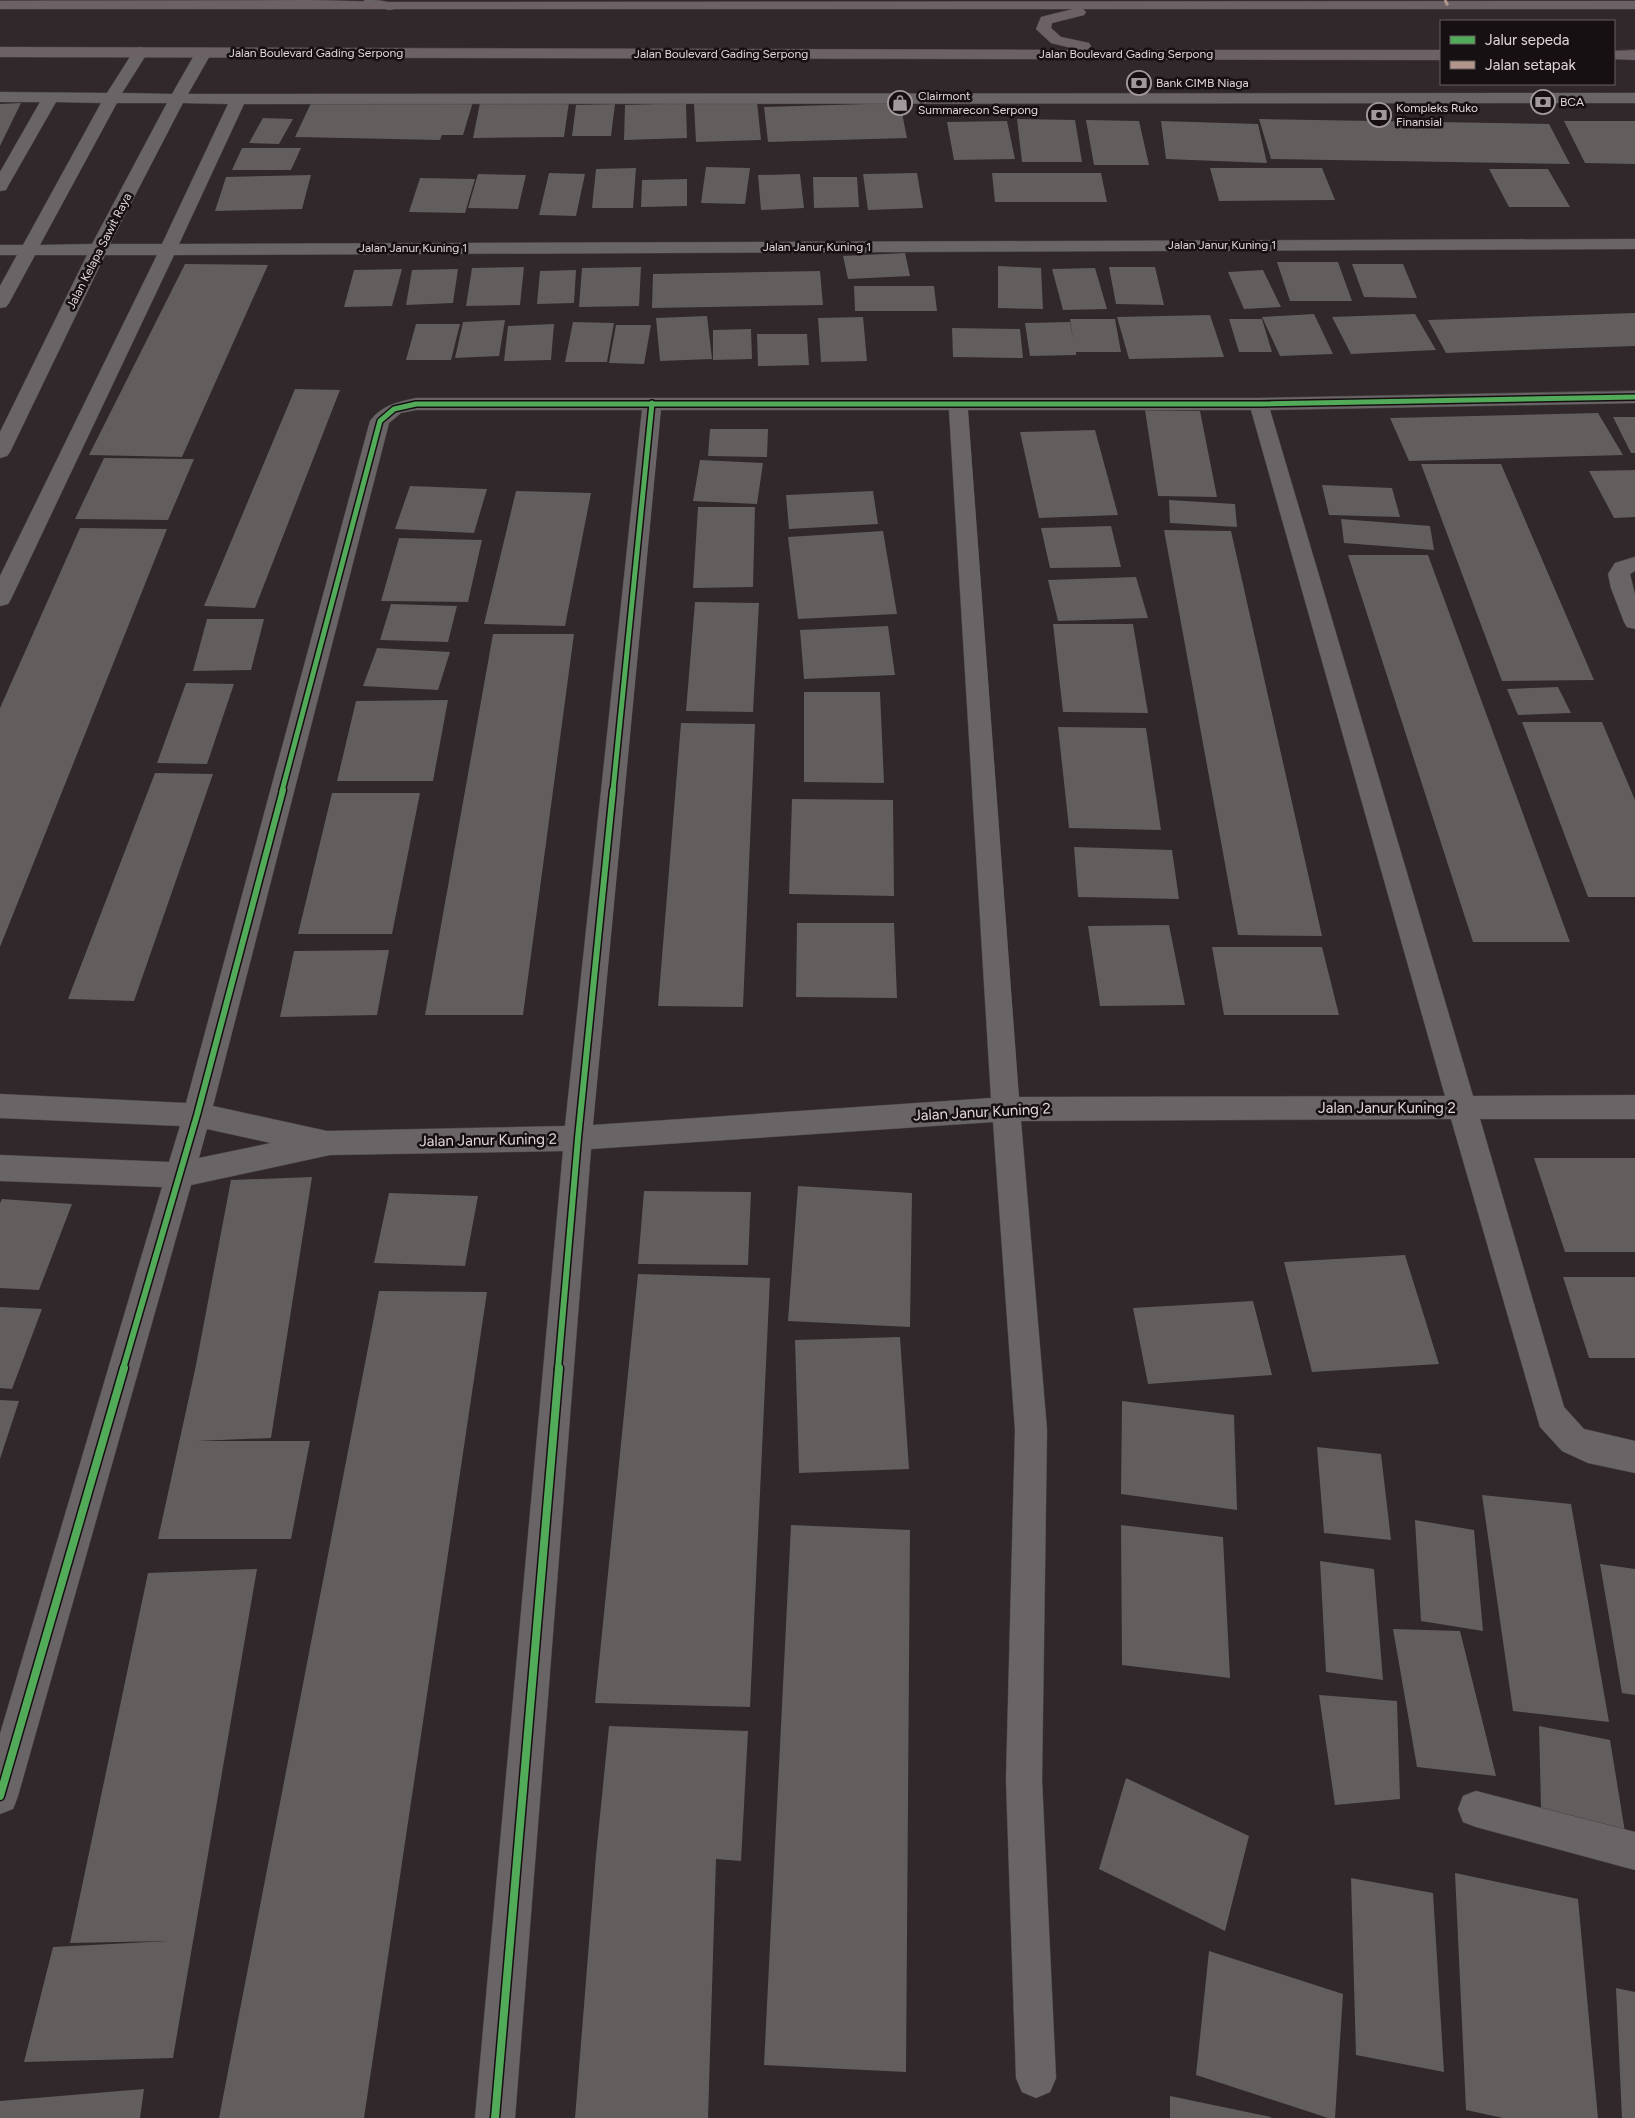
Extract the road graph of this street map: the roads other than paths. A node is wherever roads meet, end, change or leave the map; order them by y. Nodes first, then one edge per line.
1 (371, 0) edge
2 (156, 2) edge
3 (893, 2) edge
4 (956, 2) edge
5 (1401, 3) edge
6 (1446, 3) edge
7 (1132, 4) junction
8 (0, 5) edge
9 (1635, 5) edge
10 (389, 6) junction
11 (0, 52) edge
12 (140, 52) junction
13 (204, 52) junction
14 (1145, 54) junction
15 (1440, 55) edge
16 (1615, 55) edge
17 (1635, 55) edge
18 (0, 97) edge
19 (51, 97) junction
20 (112, 97) junction
21 (1635, 98) edge
22 (176, 99) junction
23 (238, 99) junction
24 (0, 186) edge
25 (1635, 244) edge
26 (99, 249) junction
27 (169, 249) junction
28 (0, 250) edge
29 (30, 250) junction
30 (0, 303) edge
31 (1635, 398) edge
32 (652, 403) junction
33 (958, 404) junction
34 (1259, 404) junction
35 (0, 452) edge
36 (1635, 564) edge
37 (0, 599) edge
38 (1635, 622) edge
39 (0, 1106) edge
40 (1635, 1107) edge
41 (1463, 1108) junction
42 (1006, 1109) junction
43 (197, 1115) junction
44 (578, 1138) junction
45 (330, 1144) junction
46 (0, 1168) edge
47 (179, 1175) junction
48 (1635, 1457) edge
49 (0, 1796) edge
50 (1476, 1809) dead end
51 (1635, 1850) edge
52 (1036, 2078) dead end
53 (495, 2118) edge

1 - 10 street
2 - 8 main road
2 - 10 main road
3 - 4 main road
3 - 10 main road
4 - 7 main road
5 - 6 main road
5 - 7 main road
6 - 9 main road
7 - 14 main road
11 - 12 main road, Jalan Boulevard Gading Serpong
12 - 13 main road, Jalan Boulevard Gading Serpong
12 - 20 street
13 - 14 main road, Jalan Boulevard Gading Serpong
13 - 22 street, Jalan Kelapa Sawit Raya
14 - 15 main road, Jalan Boulevard Gading Serpong
16 - 17 main road
18 - 19 street
19 - 20 street
19 - 24 street
20 - 22 street
20 - 29 street
21 - 23 street
22 - 23 street
22 - 26 street, Jalan Kelapa Sawit Raya
23 - 27 street
25 - 27 street, Jalan Janur Kuning 1
26 - 27 street, Jalan Janur Kuning 1
26 - 29 street, Jalan Janur Kuning 1
26 - 35 street, Jalan Kelapa Sawit Raya
27 - 37 street
28 - 29 street, Jalan Janur Kuning 1
29 - 30 street
31 - 34 street
32 - 33 street
32 - 43 street
32 - 44 street
33 - 34 street
33 - 42 street
34 - 41 street
36 - 38 street
39 - 43 street, Jalan Janur Kuning 2
40 - 41 street, Jalan Janur Kuning 2
41 - 42 street, Jalan Janur Kuning 2
41 - 48 street
42 - 44 street, Jalan Janur Kuning 2
42 - 52 street
43 - 45 street, Jalan Janur Kuning 2
43 - 47 street
44 - 45 street, Jalan Janur Kuning 2
44 - 53 street
45 - 47 street, Jalan Janur Kuning 2
46 - 47 street, Jalan Janur Kuning 2
47 - 49 street
50 - 51 street

